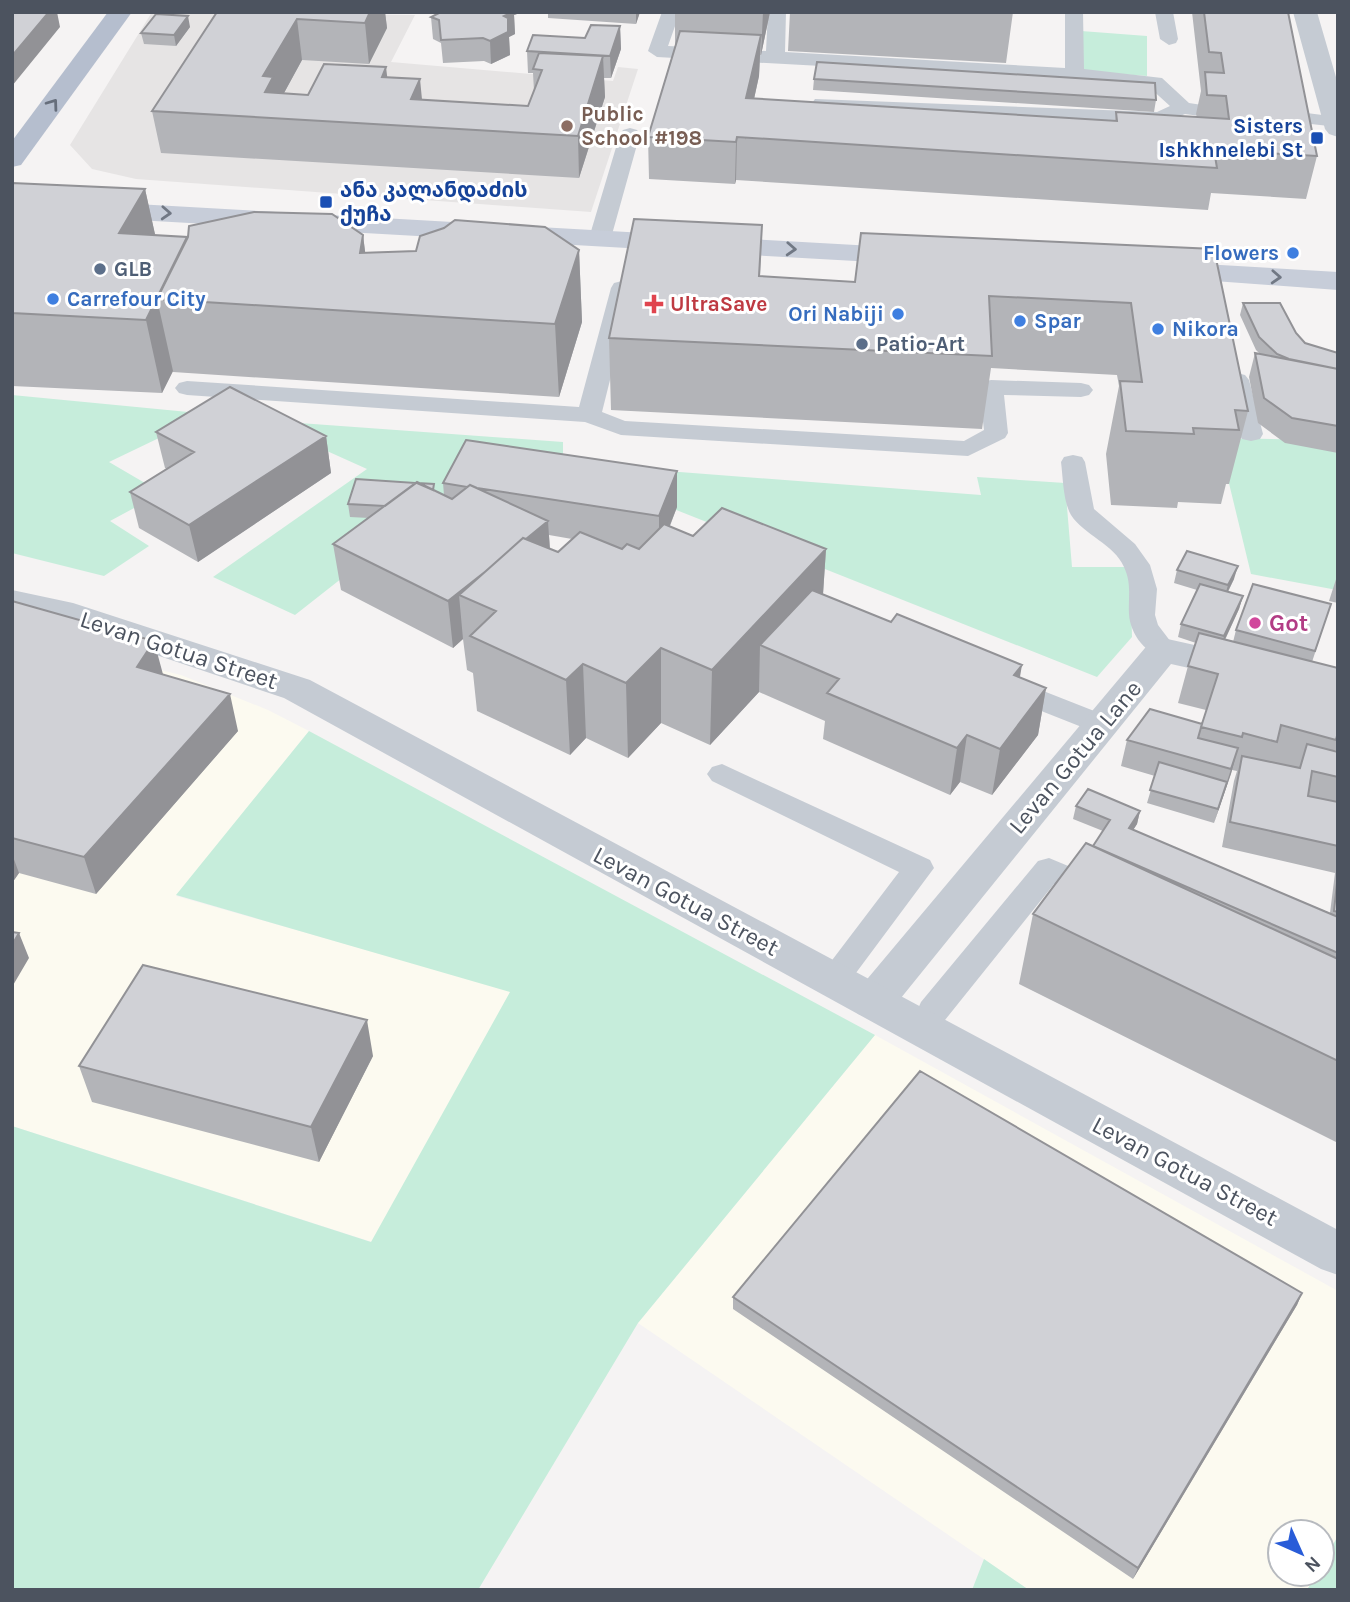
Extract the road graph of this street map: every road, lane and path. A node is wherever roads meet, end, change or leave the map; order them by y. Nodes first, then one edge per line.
1 (120, 12) edge
2 (671, 12) edge
3 (777, 12) edge
4 (1074, 12) edge
5 (1164, 12) edge
6 (1306, 12) edge
7 (1169, 39) dead end
8 (775, 58) junction
9 (1075, 74) junction
10 (1333, 96) edge
11 (822, 103) edge
12 (1183, 108) junction
13 (1215, 111) edge
14 (1291, 117) edge
15 (1337, 126) edge
16 (630, 134) dead end
17 (12, 159) edge
18 (15, 202) edge
19 (600, 238) junction
20 (634, 239) junction
21 (937, 257) edge
22 (1145, 270) edge
23 (1338, 281) edge
24 (1232, 359) edge
25 (187, 388) dead end
26 (1081, 390) dead end
27 (589, 415) junction
28 (1251, 434) dead end
29 (1073, 462) dead end
30 (12, 600) edge
31 (1163, 650) junction
32 (982, 676) edge
33 (1338, 689) edge
34 (1102, 725) junction
35 (722, 774) dead end
36 (1124, 903) edge
37 (833, 980) junction
38 (873, 1002) junction
39 (933, 1011) dead end
40 (1338, 1254) edge

17 -> 1 main road
2 - 8 lane
3 - 8 lane
4 - 9 lane
5 - 7 lane
6 - 10 street
8 - 9 lane
9 - 12 lane
10 - 15 street
11 - 12 lane
12 - 13 lane
14 - 15 lane
16 - 19 lane
18 -> 19 main road
19 - 20 main road
20 -> 21 main road
20 - 27 lane
22 -> 23 main road
24 - 28 lane
25 - 27 lane
26 - 27 lane
29 - 31 lane
30 - 37 street, Levan Gotua Street
31 - 33 street
31 - 34 street, Levan Gotua Lane
32 - 34 lane
34 - 38 street, Levan Gotua Lane
35 - 37 lane
36 - 39 lane
37 - 38 street, Levan Gotua Street
38 - 40 street, Levan Gotua Street

